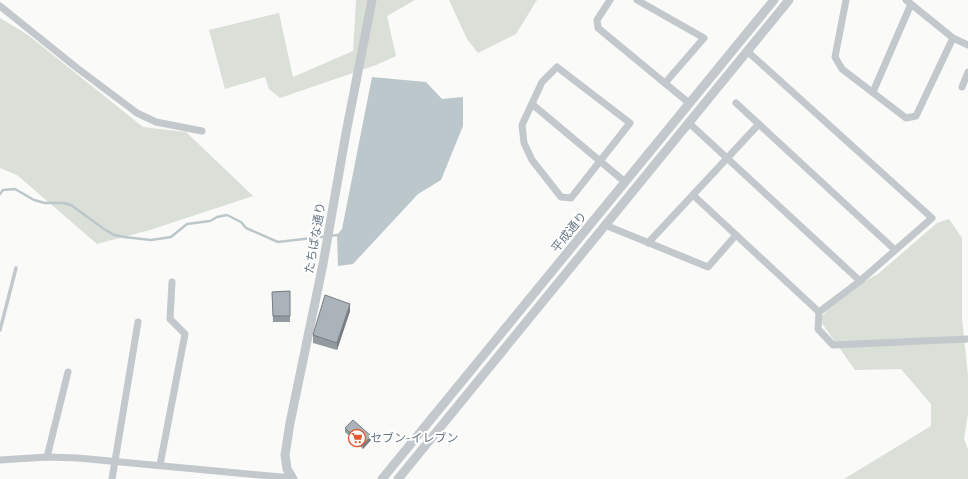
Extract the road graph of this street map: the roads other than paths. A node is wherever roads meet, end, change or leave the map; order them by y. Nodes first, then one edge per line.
1 (372, 0) edge
2 (610, 0) edge
3 (637, 0) edge
4 (774, 0) edge
5 (789, 0) edge
6 (846, 0) edge
7 (908, 2) edge
8 (0, 6) edge
9 (953, 38) junction
10 (968, 45) edge
11 (747, 51) junction
12 (968, 72) edge
13 (665, 84) junction
14 (962, 87) dead end
15 (873, 92) junction
16 (690, 103) junction
17 (736, 103) dead end
18 (532, 104) junction
19 (689, 123) junction
20 (759, 124) junction
21 (202, 130) dead end
22 (727, 158) junction
23 (600, 161) junction
24 (625, 182) junction
25 (692, 195) junction
26 (605, 225) junction
27 (736, 235) junction
28 (648, 243) junction
29 (895, 250) junction
30 (16, 268) dead end
31 (860, 281) junction
32 (172, 282) dead end
33 (819, 312) junction
34 (138, 322) dead end
35 (0, 330) edge
36 (968, 340) edge
37 (68, 372) dead end
38 (47, 457) junction
39 (0, 460) edge
40 (116, 461) junction
41 (160, 465) junction
42 (287, 478) edge
43 (112, 479) edge
44 (382, 479) edge
45 (398, 479) edge

1 - 42 street, たちばな通り
2 - 13 street
3 - 13 street
4 - 16 street, 平成通り
5 - 11 street, 平成通り
6 - 15 street
7 - 9 street
7 - 15 street
8 - 21 street
9 - 10 street
9 - 15 street
11 - 19 street, 平成通り
11 - 29 street
12 - 14 street
13 - 16 street
16 - 24 street, 平成通り
17 - 20 street
18 - 23 street
18 - 23 street
18 - 23 street
19 - 22 street
19 - 26 street, 平成通り
20 - 22 street
20 - 29 street
22 - 25 street
22 - 31 street
23 - 24 street
24 - 44 street, 平成通り
25 - 27 street
25 - 28 street
26 - 28 street
26 - 45 street, 平成通り
27 - 28 street
27 - 33 street
29 - 31 street
30 - 35 lane
31 - 33 street
32 - 41 street
33 - 36 street
34 - 40 street
37 - 38 street
38 - 39 street
38 - 40 street
40 - 41 street
40 - 43 street
41 - 42 street

